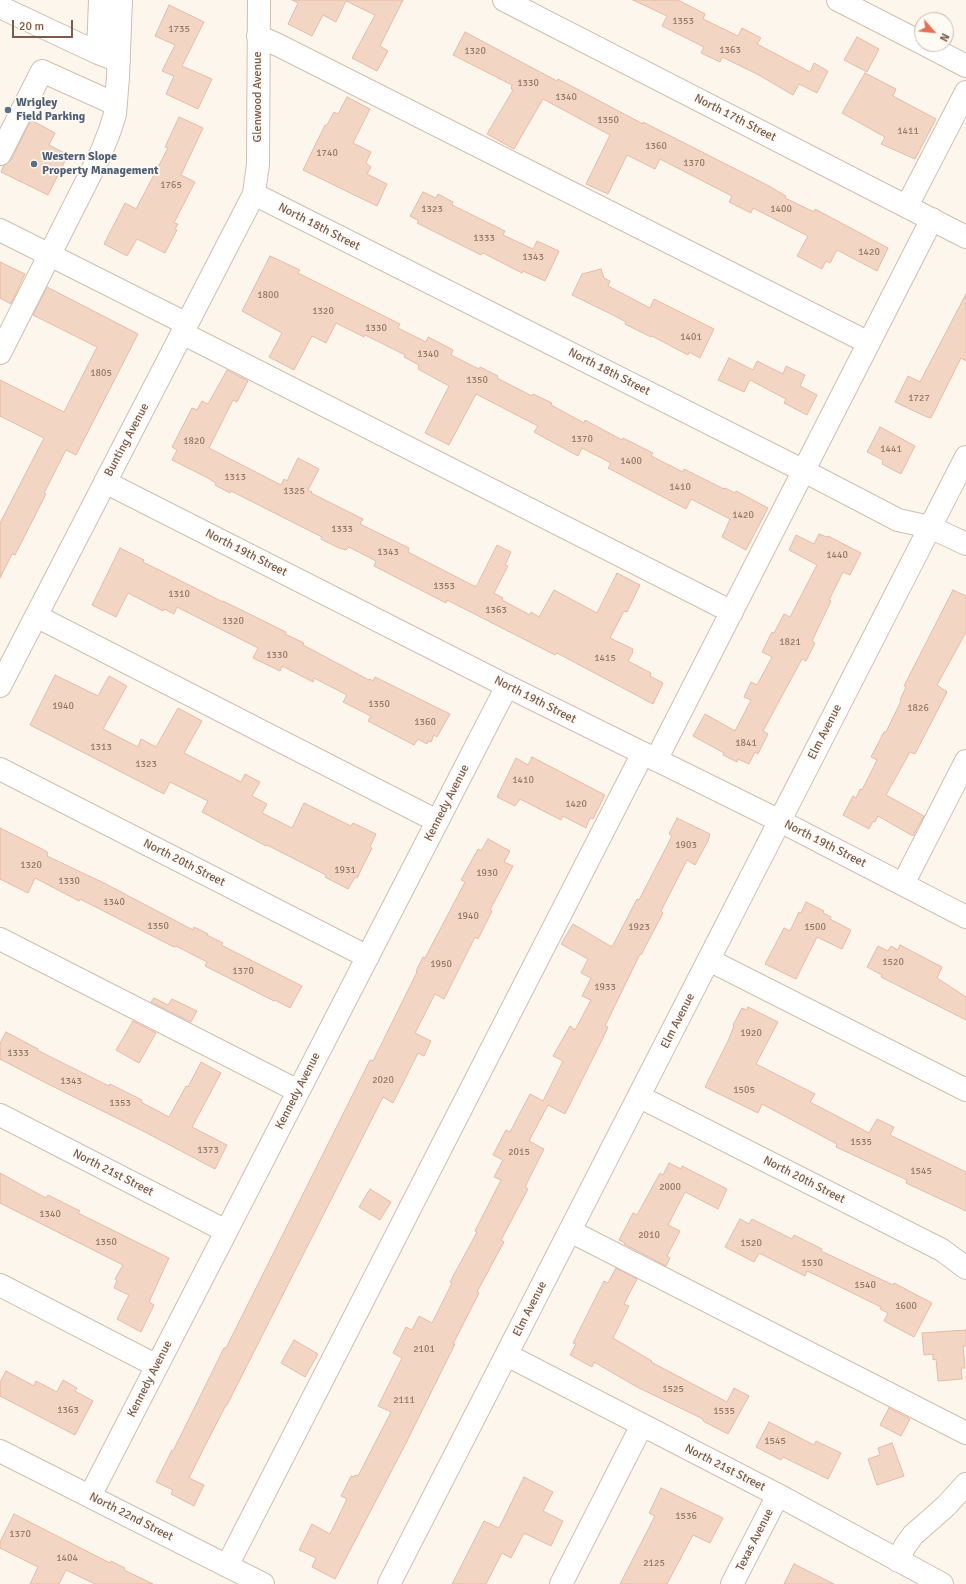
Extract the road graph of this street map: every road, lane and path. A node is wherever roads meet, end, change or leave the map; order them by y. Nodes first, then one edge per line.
1 (100, 0) edge
2 (121, 0) edge
3 (259, 0) edge
4 (504, 0) edge
5 (838, 0) edge
6 (0, 7) edge
7 (258, 36) junction
8 (914, 39) edge
9 (939, 52) edge
10 (98, 53) junction
11 (119, 61) junction
12 (966, 66) edge
13 (966, 92) edge
14 (115, 104) junction
15 (0, 154) edge
16 (254, 194) junction
17 (907, 206) junction
18 (932, 219) junction
19 (0, 230) edge
20 (966, 237) edge
21 (50, 255) junction
22 (185, 329) junction
23 (869, 343) junction
24 (0, 353) edge
25 (966, 457) edge
26 (804, 471) junction
27 (105, 482) junction
28 (930, 527) junction
29 (966, 544) edge
30 (732, 612) junction
31 (36, 616) junction
32 (0, 686) edge
33 (507, 686) junction
34 (650, 757) junction
35 (966, 761) edge
36 (0, 769) edge
37 (780, 821) junction
38 (437, 822) junction
39 (903, 884) junction
40 (966, 916) edge
41 (0, 939) edge
42 (368, 957) junction
43 (709, 960) junction
44 (966, 1090) edge
45 (298, 1091) junction
46 (640, 1097) junction
47 (0, 1115) edge
48 (226, 1231) junction
49 (570, 1231) junction
50 (966, 1268) edge
51 (0, 1286) edge
52 (507, 1356) junction
53 (158, 1366) junction
54 (642, 1424) junction
55 (966, 1433) edge
56 (0, 1451) edge
57 (966, 1484) edge
58 (778, 1495) junction
59 (90, 1496) junction
60 (227, 1566) junction
61 (903, 1571) edge
62 (263, 1584) edge
63 (389, 1584) edge
64 (561, 1584) edge
65 (732, 1584) edge
66 (942, 1584) edge

1 - 10 street
2 - 11 street
3 - 7 street, Glenwood Avenue
4 - 17 street, North 17th Street
5 - 8 street
6 - 10 street
7 - 16 street, Glenwood Avenue
7 - 23 street
9 - 12 street
10 - 11 street
11 - 14 street
13 - 17 street
14 - 15 street
14 - 21 street
16 - 22 street, Bunting Avenue
16 - 26 street, North 18th Street
17 - 18 street, North 17th Street
18 - 20 street, North 17th Street
18 - 23 street
19 - 21 street
21 - 22 street
21 - 24 street
22 - 27 street, Bunting Avenue
22 - 30 street
23 - 26 street
25 - 28 street, Elm Avenue
26 - 28 street, North 18th Street
26 - 30 street
27 - 31 street, Bunting Avenue
27 - 33 street, North 19th Street
28 - 29 street, North 18th Street
28 - 37 street, Elm Avenue
30 - 34 street
31 - 32 street, Bunting Avenue
31 - 38 street
33 - 34 street, North 19th Street
33 - 38 street, Kennedy Avenue
34 - 37 street, North 19th Street
34 - 60 street
35 - 39 street
36 - 42 street, North 20th Street
37 - 39 street, North 19th Street
37 - 43 street, Elm Avenue
38 - 42 street, Kennedy Avenue
39 - 40 street, North 19th Street
41 - 45 street
42 - 45 street, Kennedy Avenue
43 - 44 street
43 - 46 street, Elm Avenue
45 - 48 street, Kennedy Avenue
46 - 49 street, Elm Avenue
46 - 50 street, North 20th Street
47 - 48 street, North 21st Street
48 - 53 street, Kennedy Avenue
49 - 52 street, Elm Avenue
49 - 55 street
51 - 53 street
52 - 54 street, North 21st Street
52 - 63 street, Elm Avenue
53 - 59 street, Kennedy Avenue
54 - 58 street, North 21st Street
54 - 64 street
56 - 59 street, North 22nd Street
57 - 61 street
58 - 61 street, North 21st Street
58 - 65 street, Texas Avenue
59 - 60 street, North 22nd Street
60 - 62 street, North 22nd Street
61 - 66 street, North 21st Street

